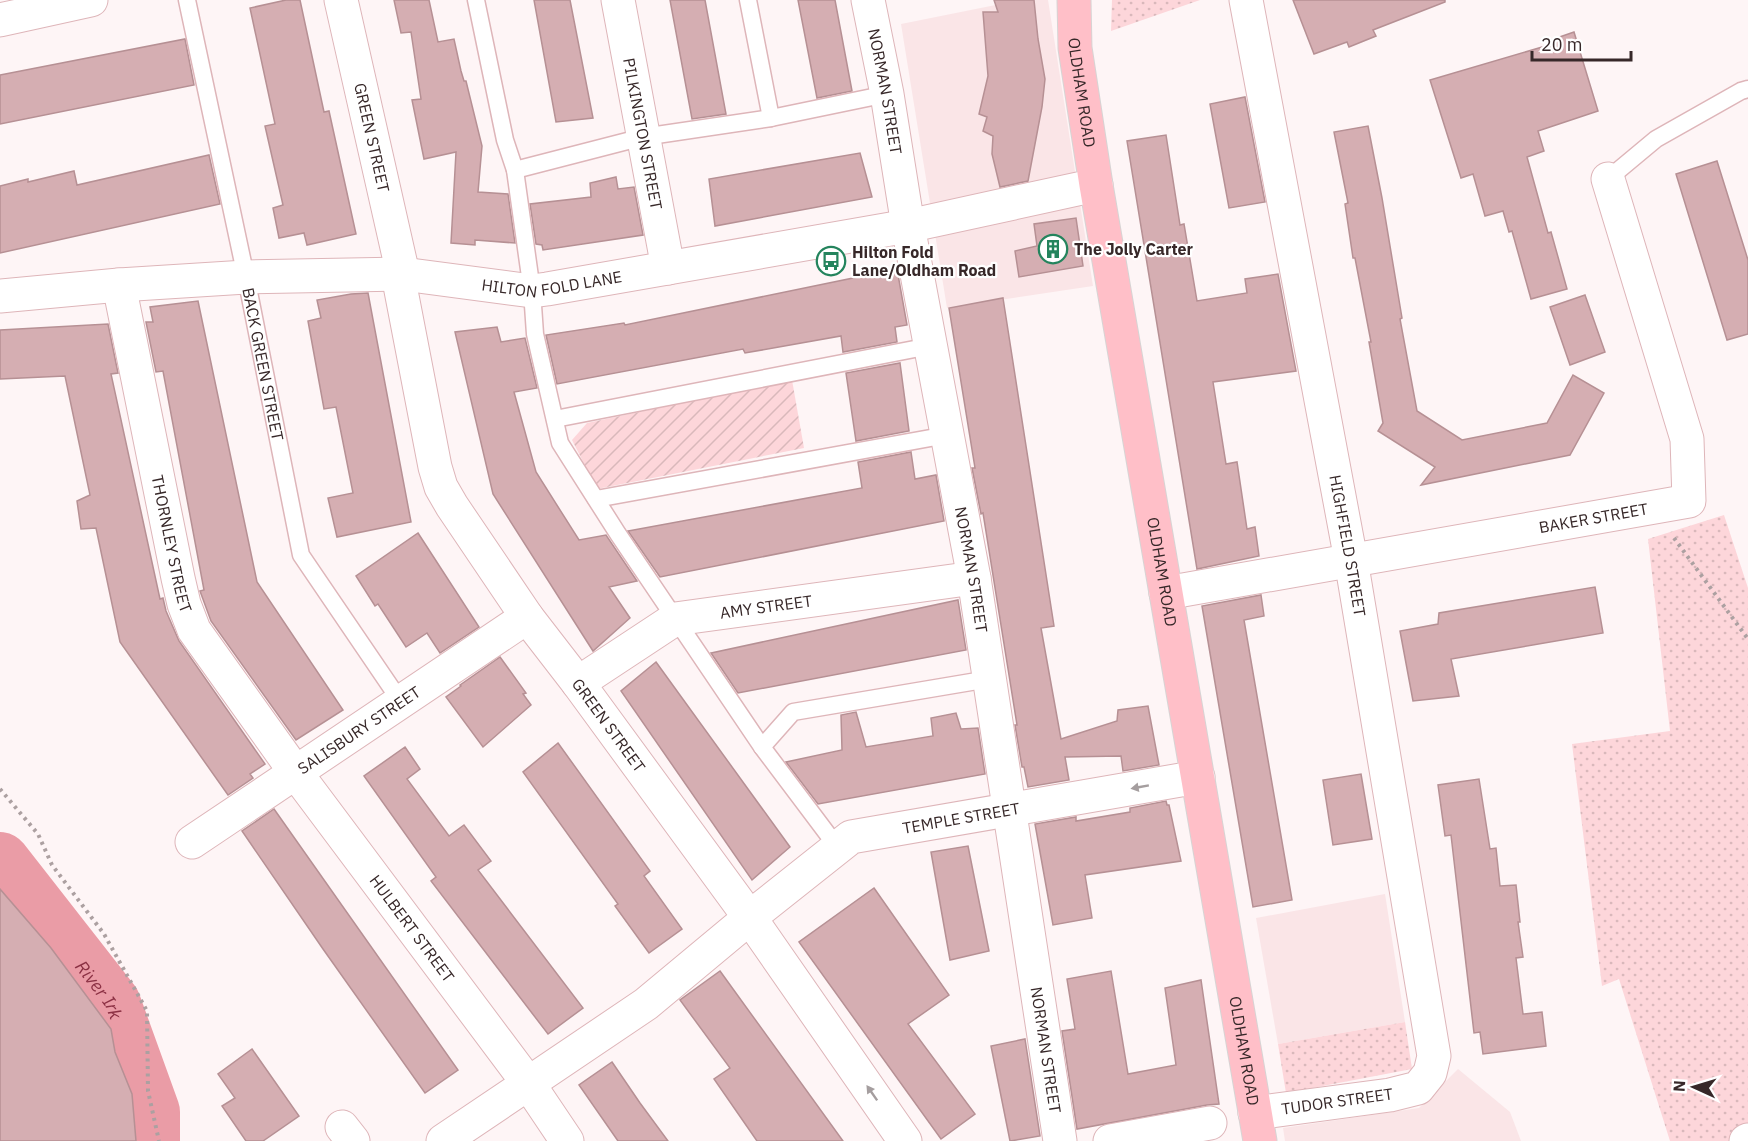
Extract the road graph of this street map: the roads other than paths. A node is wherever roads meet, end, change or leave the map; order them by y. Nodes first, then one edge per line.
1 (92, 0) edge
2 (187, 0) edge
3 (341, 0) edge
4 (476, 0) edge
5 (618, 0) edge
6 (748, 0) edge
7 (868, 0) edge
8 (1074, 0) edge
9 (1245, 0) edge
10 (0, 20) edge
11 (1748, 89) edge
12 (886, 94) junction
13 (771, 118) junction
14 (644, 137) junction
15 (515, 170) junction
16 (1608, 179) joint
17 (1096, 185) junction
18 (908, 226) junction
19 (668, 268) junction
20 (400, 274) junction
21 (246, 277) junction
22 (119, 285) junction
23 (532, 291) junction
24 (0, 296) edge
25 (930, 346) junction
26 (555, 419) junction
27 (947, 435) junction
28 (596, 499) junction
29 (1351, 560) junction
30 (974, 578) junction
31 (1166, 593) junction
32 (526, 617) junction
33 (675, 619) junction
34 (989, 679) junction
35 (578, 683) junction
36 (401, 702) junction
37 (762, 747) junction
38 (296, 773) junction
39 (1198, 777) junction
40 (1008, 810) junction
41 (192, 842) dead end
42 (838, 848) junction
43 (750, 918) junction
44 (528, 1083) junction
45 (1418, 1088) joint
46 (1210, 1123) dead end
47 (1257, 1127) edge
48 (443, 1141) edge
49 (567, 1141) edge
50 (905, 1141) edge
51 (1060, 1141) edge
52 (1110, 1141) edge

1 - 10 street
2 - 21 lane, BACK GREEN STREET
3 - 20 street, GREEN STREET
4 - 15 lane
5 - 14 street, PILKINGTON STREET
6 - 13 lane
7 - 12 street, NORMAN STREET
8 - 17 main road, OLDHAM ROAD
9 - 29 street, HIGHFIELD STREET
11 - 16 lane
12 - 13 lane
12 - 18 street, NORMAN STREET
13 - 14 lane
14 - 15 lane
14 - 19 street, PILKINGTON STREET
15 - 23 lane
16 - 29 street, BAKER STREET
17 - 18 street, HILTON FOLD LANE
17 - 31 main road, OLDHAM ROAD
18 - 19 street, HILTON FOLD LANE
18 - 25 street, NORMAN STREET
19 - 23 street, HILTON FOLD LANE
20 - 21 street, HILTON FOLD LANE
20 - 23 street, HILTON FOLD LANE
20 - 32 street, GREEN STREET
21 - 22 street, HILTON FOLD LANE
21 - 36 lane, BACK GREEN STREET
22 - 24 street, HILTON FOLD LANE
22 - 38 street, THORNLEY STREET
23 - 26 lane
25 - 26 lane
25 - 27 street, NORMAN STREET
26 - 28 lane
27 - 28 lane
27 - 30 street, NORMAN STREET
28 - 33 lane
29 - 31 street, BAKER STREET
29 - 45 street, HIGHFIELD STREET
30 - 33 street, AMY STREET
30 - 34 street, NORMAN STREET
31 - 39 main road, OLDHAM ROAD
32 - 35 street, GREEN STREET
32 - 36 street, SALISBURY STREET
33 - 35 street, AMY STREET
33 - 37 lane
34 - 37 lane
34 - 40 street, NORMAN STREET
35 - 43 street, GREEN STREET
36 - 38 street, SALISBURY STREET
37 - 42 lane
38 - 41 street, SALISBURY STREET
38 - 44 street, HULBERT STREET
39 -> 40 street, TEMPLE STREET
39 - 47 main road, OLDHAM ROAD
40 - 42 street, TEMPLE STREET
40 - 51 street, NORMAN STREET
42 - 43 street, TEMPLE STREET
43 - 44 street
50 -> 43 street, GREEN STREET
44 - 48 street
44 - 49 street, HULBERT STREET
45 - 47 street, TUDOR STREET
46 - 52 street

